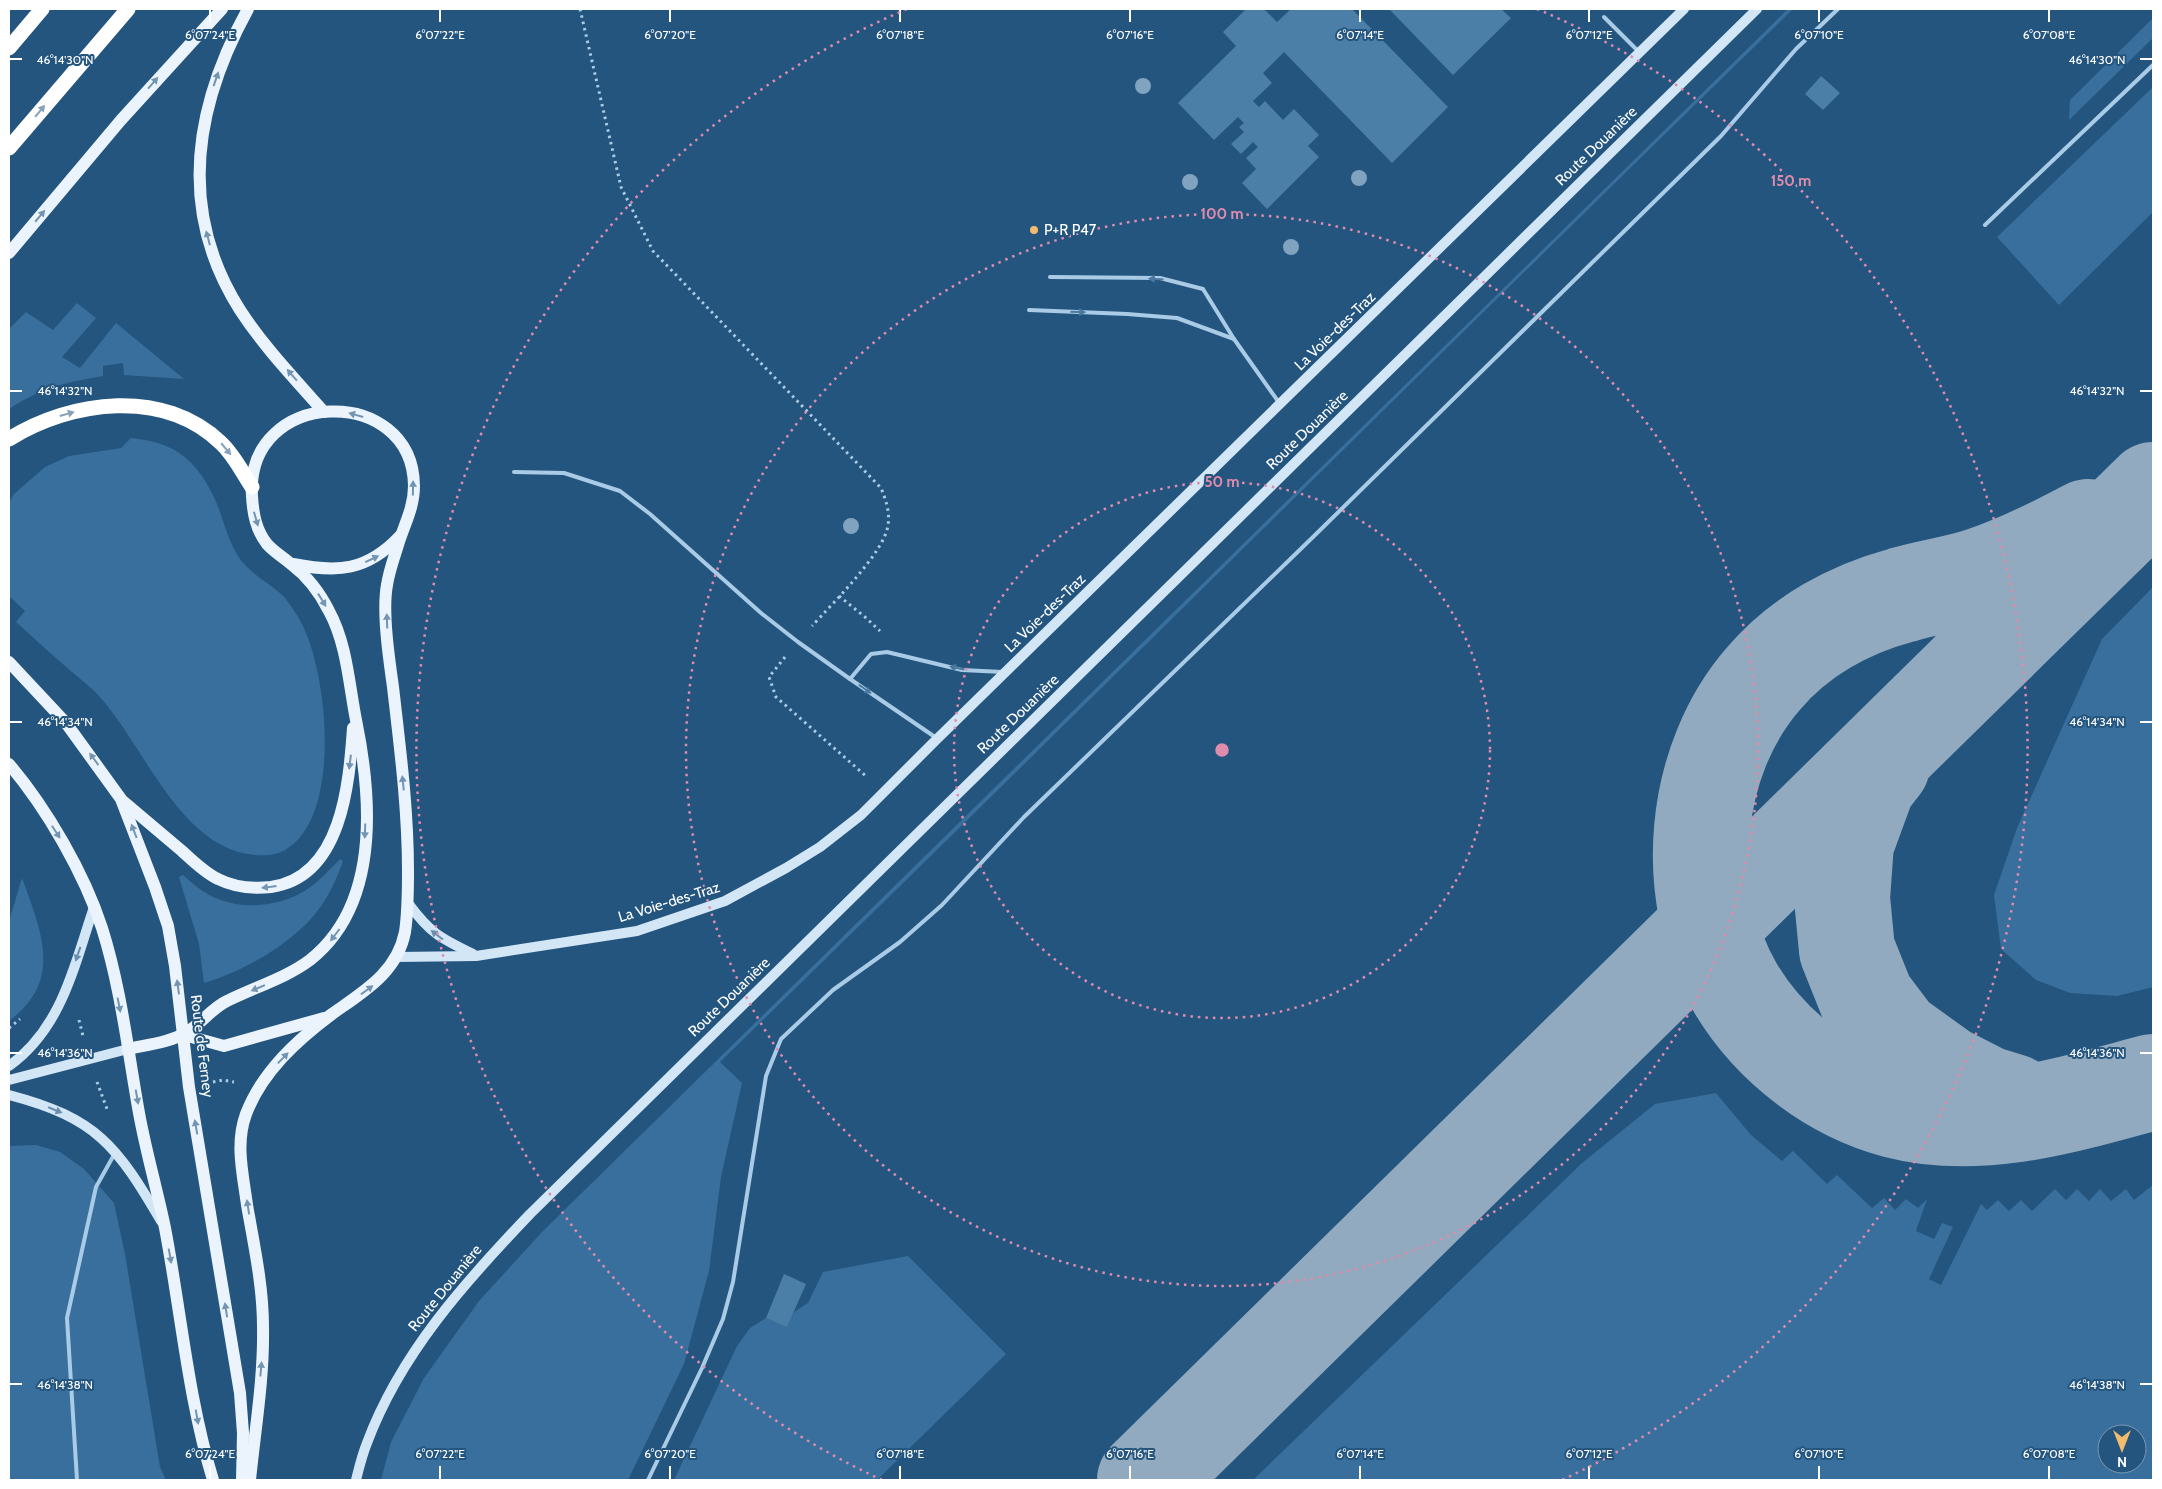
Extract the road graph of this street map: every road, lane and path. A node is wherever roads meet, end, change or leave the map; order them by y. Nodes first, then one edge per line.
1 (42, 9) edge
2 (128, 9) edge
3 (222, 9) edge
4 (248, 9) edge
5 (580, 9) edge
6 (1684, 9) edge
7 (1756, 9) edge
8 (1838, 9) edge
9 (1604, 17) dead end
10 (9, 48) edge
11 (1639, 52) junction
12 (2153, 65) edge
13 (9, 148) edge
14 (1985, 225) dead end
15 (9, 253) edge
16 (1050, 277) dead end
17 (1029, 310) dead end
18 (1234, 339) junction
19 (1280, 405) junction
20 (324, 412) junction
21 (9, 438) edge
22 (514, 472) dead end
23 (252, 487) junction
24 (401, 535) junction
25 (291, 563) junction
26 (838, 596) junction
27 (886, 637) dead end
28 (798, 642) junction
29 (9, 662) edge
30 (1005, 672) junction
31 (850, 679) junction
32 (354, 713) junction
33 (937, 739) junction
34 (9, 764) edge
35 (883, 794) junction
36 (121, 800) junction
37 (408, 903) junction
38 (94, 907) junction
39 (476, 956) junction
40 (397, 957) junction
41 (329, 1016) junction
42 (184, 1035) junction
43 (128, 1049) junction
44 (9, 1066) edge
45 (9, 1080) edge
46 (9, 1095) edge
47 (116, 1151) junction
48 (165, 1227) junction
49 (78, 1480) edge
50 (213, 1480) edge
51 (242, 1480) edge
52 (250, 1480) edge
53 (356, 1480) edge
54 (648, 1480) edge

1 - 10 highway
13 -> 2 highway
15 -> 3 main road
20 -> 4 main road
5 - 26 path
6 - 11 main road, La Voie-des-Traz
7 - 53 main road, Route Douanière
8 - 54 lane
9 - 11 lane
11 - 19 main road, La Voie-des-Traz
12 - 14 lane
18 -> 16 lane
17 -> 18 lane
18 - 19 lane
19 - 30 main road, La Voie-des-Traz
20 - 23 main road
24 -> 20 main road
21 -> 23 highway
22 - 28 lane
23 -> 25 main road
25 -> 24 main road
37 -> 24 main road
25 -> 32 main road
26 - 27 path
26 - 28 path
28 - 31 lane
28 - 35 path
36 -> 29 main road, Route de Ferney
30 -> 31 lane, La Voie-des-Traz
30 - 33 main road, La Voie-des-Traz
31 -> 33 lane
32 -> 36 main road
32 -> 42 main road
33 - 35 main road, La Voie-des-Traz
34 -> 38 main road
35 - 39 main road, La Voie-des-Traz
42 -> 36 main road, Route de Ferney
39 -> 37 main road
37 - 40 main road
38 -> 43 main road
38 -> 44 main road
39 - 40 main road, La Voie-des-Traz
41 -> 40 main road
41 - 42 main road
52 -> 41 main road
42 - 43 main road
51 -> 42 main road, Route de Ferney
43 - 45 main road
43 -> 48 main road
46 -> 47 main road
47 - 48 main road
47 - 49 lane
48 -> 50 main road

